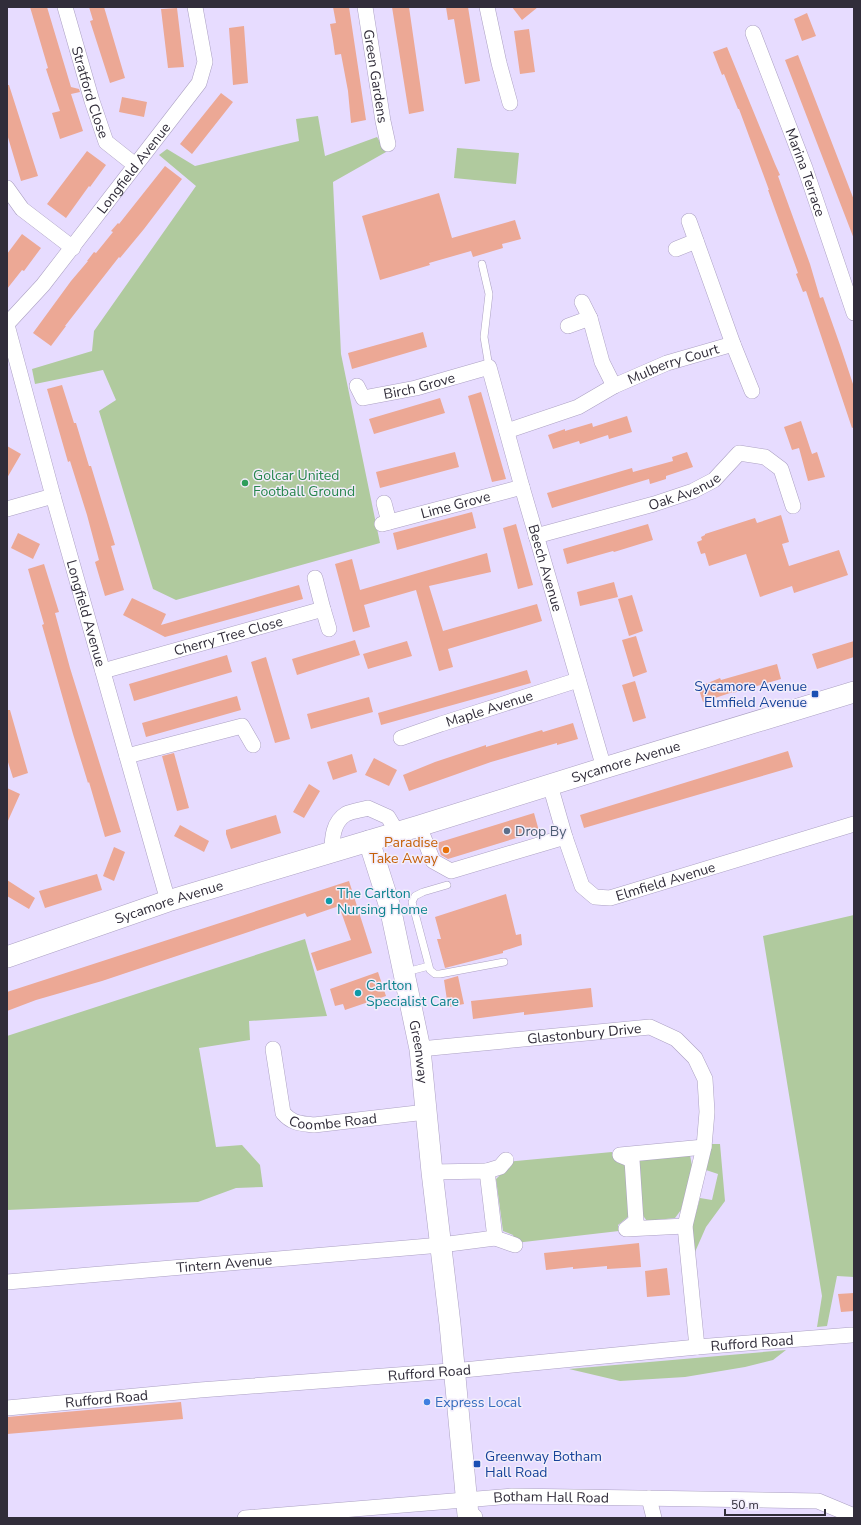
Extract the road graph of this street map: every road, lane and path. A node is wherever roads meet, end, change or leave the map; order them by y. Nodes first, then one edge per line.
1 (65, 7) edge
2 (195, 7) edge
3 (366, 7) edge
4 (487, 7) edge
5 (753, 33) dead end
6 (510, 104) dead end
7 (388, 144) dead end
8 (135, 165) junction
9 (7, 188) edge
10 (689, 221) dead end
11 (696, 241) junction
12 (72, 248) junction
13 (676, 250) dead end
14 (482, 264) dead end
15 (582, 302) dead end
16 (854, 313) edge
17 (590, 318) junction
18 (7, 324) edge
19 (568, 326) dead end
20 (733, 344) junction
21 (489, 367) junction
22 (357, 386) dead end
23 (614, 386) junction
24 (752, 391) dead end
25 (507, 430) junction
26 (522, 487) junction
27 (53, 496) junction
28 (384, 503) dead end
29 (793, 506) dead end
30 (7, 509) edge
31 (536, 536) junction
32 (315, 578) dead end
33 (323, 609) junction
34 (329, 630) dead end
35 (103, 671) junction
36 (578, 680) junction
37 (853, 696) edge
38 (401, 738) dead end
39 (253, 745) dead end
40 (126, 756) junction
41 (604, 768) junction
42 (550, 785) junction
43 (854, 824) edge
44 (419, 826) junction
45 (397, 832) junction
46 (565, 837) junction
47 (369, 840) junction
48 (332, 852) junction
49 (447, 885) dead end
50 (168, 901) junction
51 (7, 957) edge
52 (504, 962) dead end
53 (429, 966) junction
54 (404, 973) junction
55 (274, 1049) dead end
56 (420, 1049) junction
57 (426, 1112) junction
58 (704, 1147) junction
59 (506, 1160) dead end
60 (487, 1171) junction
61 (432, 1172) junction
62 (685, 1226) junction
63 (495, 1238) junction
64 (441, 1245) junction
65 (515, 1246) dead end
66 (7, 1282) edge
67 (852, 1335) dead end
68 (697, 1347) junction
69 (454, 1370) junction
70 (7, 1408) edge
71 (649, 1498) junction
72 (469, 1509) edge
73 (283, 1516) edge
74 (854, 1516) edge
75 (246, 1518) edge
76 (654, 1518) edge

1 - 8 street, Stratford Close
2 - 8 street, Longfield Avenue
3 - 7 street, Green Gardens
4 - 6 street
5 - 16 street, Marina Terrace
8 - 12 street, Longfield Avenue
9 - 12 street
10 - 11 street, Mulberry Court
11 - 13 street
11 - 20 street, Mulberry Court
12 - 18 street, Longfield Avenue
14 - 21 lane
15 - 17 street, Mulberry Court
17 - 19 street
17 - 23 street, Mulberry Court
18 - 27 street, Longfield Avenue
20 - 23 street, Mulberry Court
20 - 24 street, Mulberry Court
21 - 22 street, Birch Grove
21 - 25 street, Beech Avenue
23 - 25 street, Mulberry Court
25 - 26 street, Beech Avenue
26 - 28 street, Lime Grove
26 - 31 street, Beech Avenue
27 - 30 street
27 - 35 street, Longfield Avenue
29 - 31 street, Oak Avenue
31 - 36 street, Beech Avenue
32 - 33 street
33 - 34 street
33 - 35 street, Cherry Tree Close
35 - 40 street, Longfield Avenue
36 - 38 street, Maple Avenue
36 - 41 street, Beech Avenue
37 - 41 street, Sycamore Avenue
39 - 40 street
40 - 50 street, Longfield Avenue
41 - 42 street, Sycamore Avenue
42 - 44 street, Sycamore Avenue
42 - 46 street, Elmfield Avenue
43 - 46 street, Elmfield Avenue
44 - 45 street, Sycamore Avenue
44 - 46 street
45 - 47 street, Sycamore Avenue
45 - 48 street
47 - 48 street, Sycamore Avenue
47 - 54 street, Greenway
48 - 50 street, Sycamore Avenue
49 - 53 lane
50 - 51 street, Sycamore Avenue
52 - 53 lane
53 - 54 lane
54 - 56 street, Greenway
55 - 57 street, Coombe Road
56 - 57 street, Greenway
56 - 58 street, Glastonbury Drive
57 - 61 street, Greenway
58 - 62 street, Glastonbury Drive
58 - 62 street
59 - 60 street
60 - 61 street
60 - 63 street
61 - 64 street, Greenway
62 - 68 street, Glastonbury Drive
63 - 64 street
63 - 65 street
64 - 66 street, Tintern Avenue
64 - 69 street, Greenway
67 - 68 street, Rufford Road
68 - 69 street, Rufford Road
69 - 70 street, Rufford Road
69 - 72 street, Greenway
71 - 72 street, Botham Hall Road
71 - 74 street, Botham Hall Road
71 - 76 street
72 - 73 street, Botham Hall Road
73 - 75 street, Botham Hall Road

